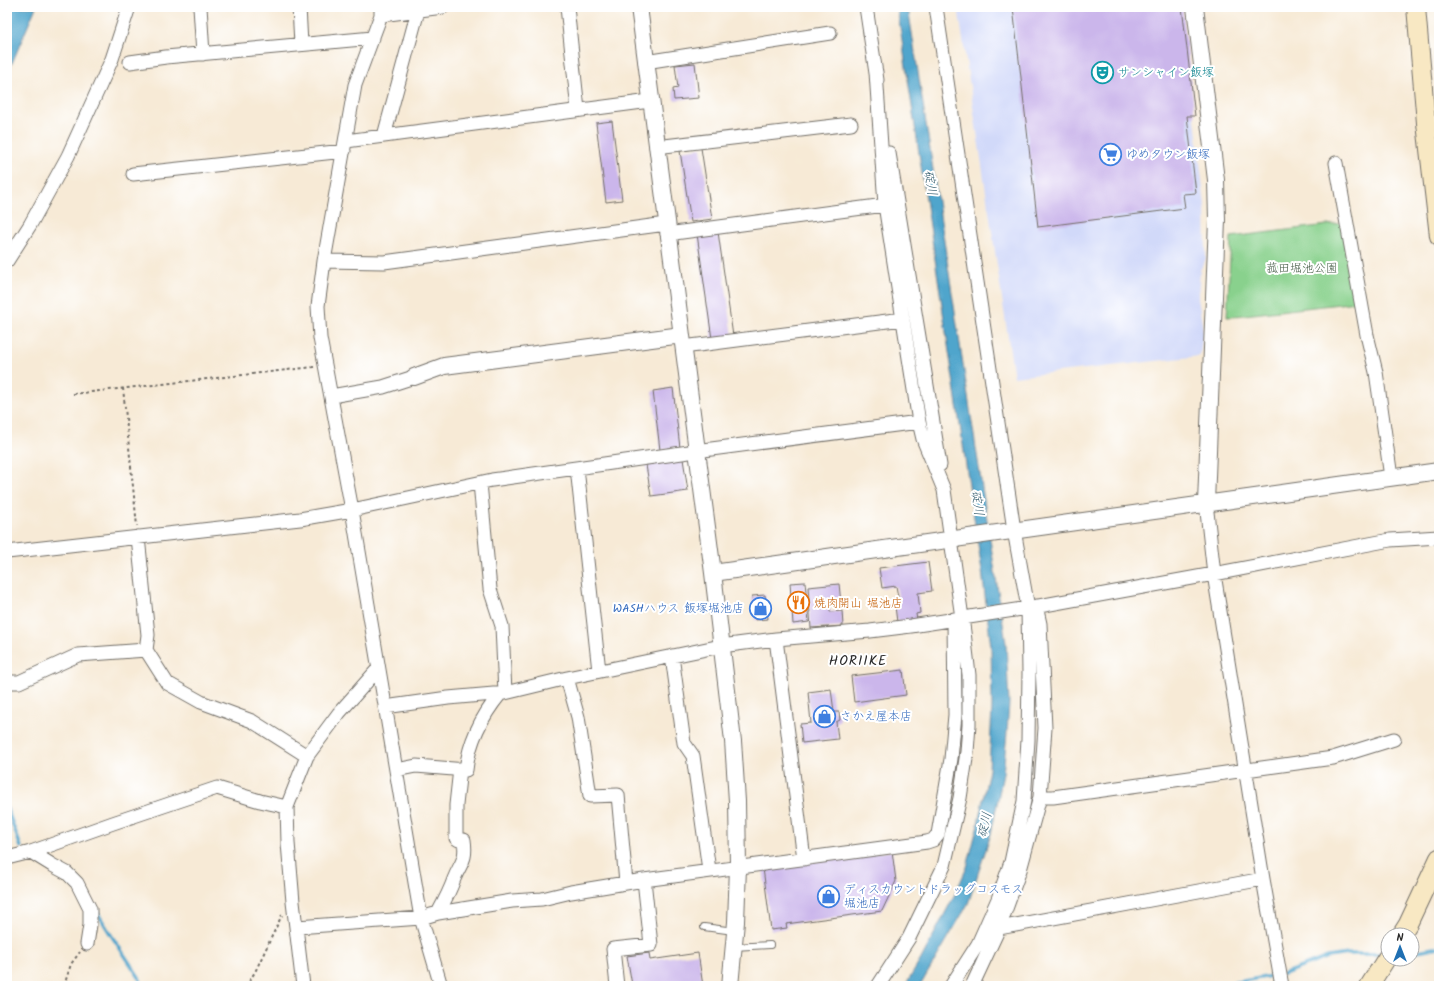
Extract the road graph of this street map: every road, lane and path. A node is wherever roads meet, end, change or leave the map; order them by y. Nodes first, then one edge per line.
1 (129, 7) edge
2 (200, 7) edge
3 (299, 7) edge
4 (443, 7) edge
5 (567, 7) edge
6 (638, 7) edge
7 (866, 7) edge
8 (936, 7) edge
9 (1195, 7) edge
10 (1416, 7) edge
11 (419, 9) edge
12 (381, 11) edge
13 (830, 33) dead end
14 (373, 38) junction
15 (301, 44) junction
16 (203, 54) junction
17 (130, 62) dead end
18 (645, 62) junction
19 (876, 72) junction
20 (650, 101) junction
21 (578, 110) junction
22 (1433, 122) edge
23 (851, 124) dead end
24 (384, 136) junction
25 (345, 146) junction
26 (656, 147) junction
27 (1336, 163) dead end
28 (133, 174) dead end
29 (885, 205) junction
30 (667, 229) junction
31 (1439, 236) edge
32 (7, 261) edge
33 (324, 261) junction
34 (903, 320) junction
35 (682, 341) junction
36 (325, 366) junction
37 (414, 377) joint
38 (124, 388) junction
39 (73, 394) dead end
40 (330, 396) junction
41 (919, 422) junction
42 (696, 451) junction
43 (577, 468) junction
44 (1439, 471) edge
45 (1391, 477) junction
46 (480, 483) junction
47 (944, 490) junction
48 (1206, 503) junction
49 (352, 510) junction
50 (1012, 530) junction
51 (138, 537) junction
52 (1439, 537) edge
53 (952, 539) junction
54 (7, 552) edge
55 (713, 574) junction
56 (1214, 574) junction
57 (1029, 608) junction
58 (960, 618) junction
59 (776, 639) junction
60 (721, 646) junction
61 (146, 650) junction
62 (672, 656) junction
63 (378, 669) junction
64 (599, 671) junction
65 (566, 678) junction
66 (7, 682) edge
67 (502, 694) junction
68 (385, 707) junction
69 (1394, 739) dead end
70 (307, 756) junction
71 (460, 769) junction
72 (396, 770) junction
73 (1246, 770) junction
74 (1040, 797) junction
75 (287, 807) junction
76 (31, 852) junction
77 (7, 858) edge
78 (1439, 858) edge
79 (804, 859) junction
80 (738, 867) junction
81 (709, 870) junction
82 (1263, 879) junction
83 (644, 880) junction
84 (626, 883) junction
85 (293, 902) junction
86 (438, 913) junction
87 (421, 918) junction
88 (297, 927) junction
89 (704, 927) dead end
90 (1406, 927) edge
91 (999, 928) junction
92 (734, 939) junction
93 (87, 944) joint
94 (770, 945) dead end
95 (1381, 967) edge
96 (1280, 982) edge
97 (64, 986) edge
98 (246, 986) edge
99 (303, 986) edge
100 (441, 986) edge
101 (617, 986) edge
102 (730, 986) edge
103 (878, 986) edge
104 (951, 986) edge
105 (972, 986) edge
106 (1369, 986) edge

1 - 32 street
2 - 16 street
3 - 15 street
4 - 11 street
5 - 21 street
6 - 18 street
7 - 19 street
8 - 50 street
9 - 48 street
10 - 22 main road
11 - 12 street
11 - 24 street
12 - 14 street
13 - 18 street
14 - 15 street
14 - 25 street
15 - 16 street
16 - 17 street
18 - 20 street
19 - 29 street
19 - 47 street
20 - 21 street
20 - 26 street
21 - 24 street
22 - 31 main road
23 - 26 street
24 - 25 street
25 - 28 street
25 - 33 street
26 - 30 street
27 - 45 street
29 - 30 street
29 - 34 street
30 - 33 street
30 - 35 street
33 - 36 street
34 - 35 street
34 - 41 street
35 - 37 street
35 - 42 street
36 - 38 path
36 - 40 street
37 - 40 street
38 - 39 path
38 - 51 path
40 - 49 street
41 - 42 street
41 - 47 street
42 - 43 street
42 - 55 street
43 - 46 street
43 - 64 street
44 - 45 street
45 - 48 street
46 - 49 street
46 - 67 street
47 - 53 street
48 - 50 street
48 - 56 street
49 - 51 street
49 - 63 street
50 - 53 street
50 - 57 street
51 - 54 street
51 - 61 street
52 - 56 street
53 - 55 street
53 - 58 street
55 - 60 street
56 - 57 street
56 - 73 street
57 - 58 street
57 - 74 street
57 - 104 street
58 - 59 street
58 - 79 street
58 - 103 street
59 - 60 street
59 - 79 street
60 - 62 street
60 - 80 street
61 - 66 street
61 - 70 street
62 - 64 street
62 - 81 street
63 - 68 street
63 - 70 street
64 - 65 street
65 - 67 street
65 - 84 street
67 - 68 street
67 - 71 street
68 - 72 street
69 - 73 street
70 - 75 street
71 - 72 street
71 - 86 street
72 - 87 street
73 - 74 street
73 - 82 street
74 - 91 street
75 - 76 street
75 - 85 street
76 - 77 street
76 - 93 street
78 - 90 main road
79 - 80 street
80 - 81 street
80 - 92 street
81 - 83 street
82 - 91 street
82 - 96 street
83 - 84 street
83 - 101 street
84 - 86 street
85 - 88 street
85 - 98 path
86 - 87 street
87 - 88 street
87 - 100 street
88 - 99 street
89 - 92 lane
91 - 105 street
92 - 94 lane
92 - 102 street
93 - 97 path
95 - 106 main road

